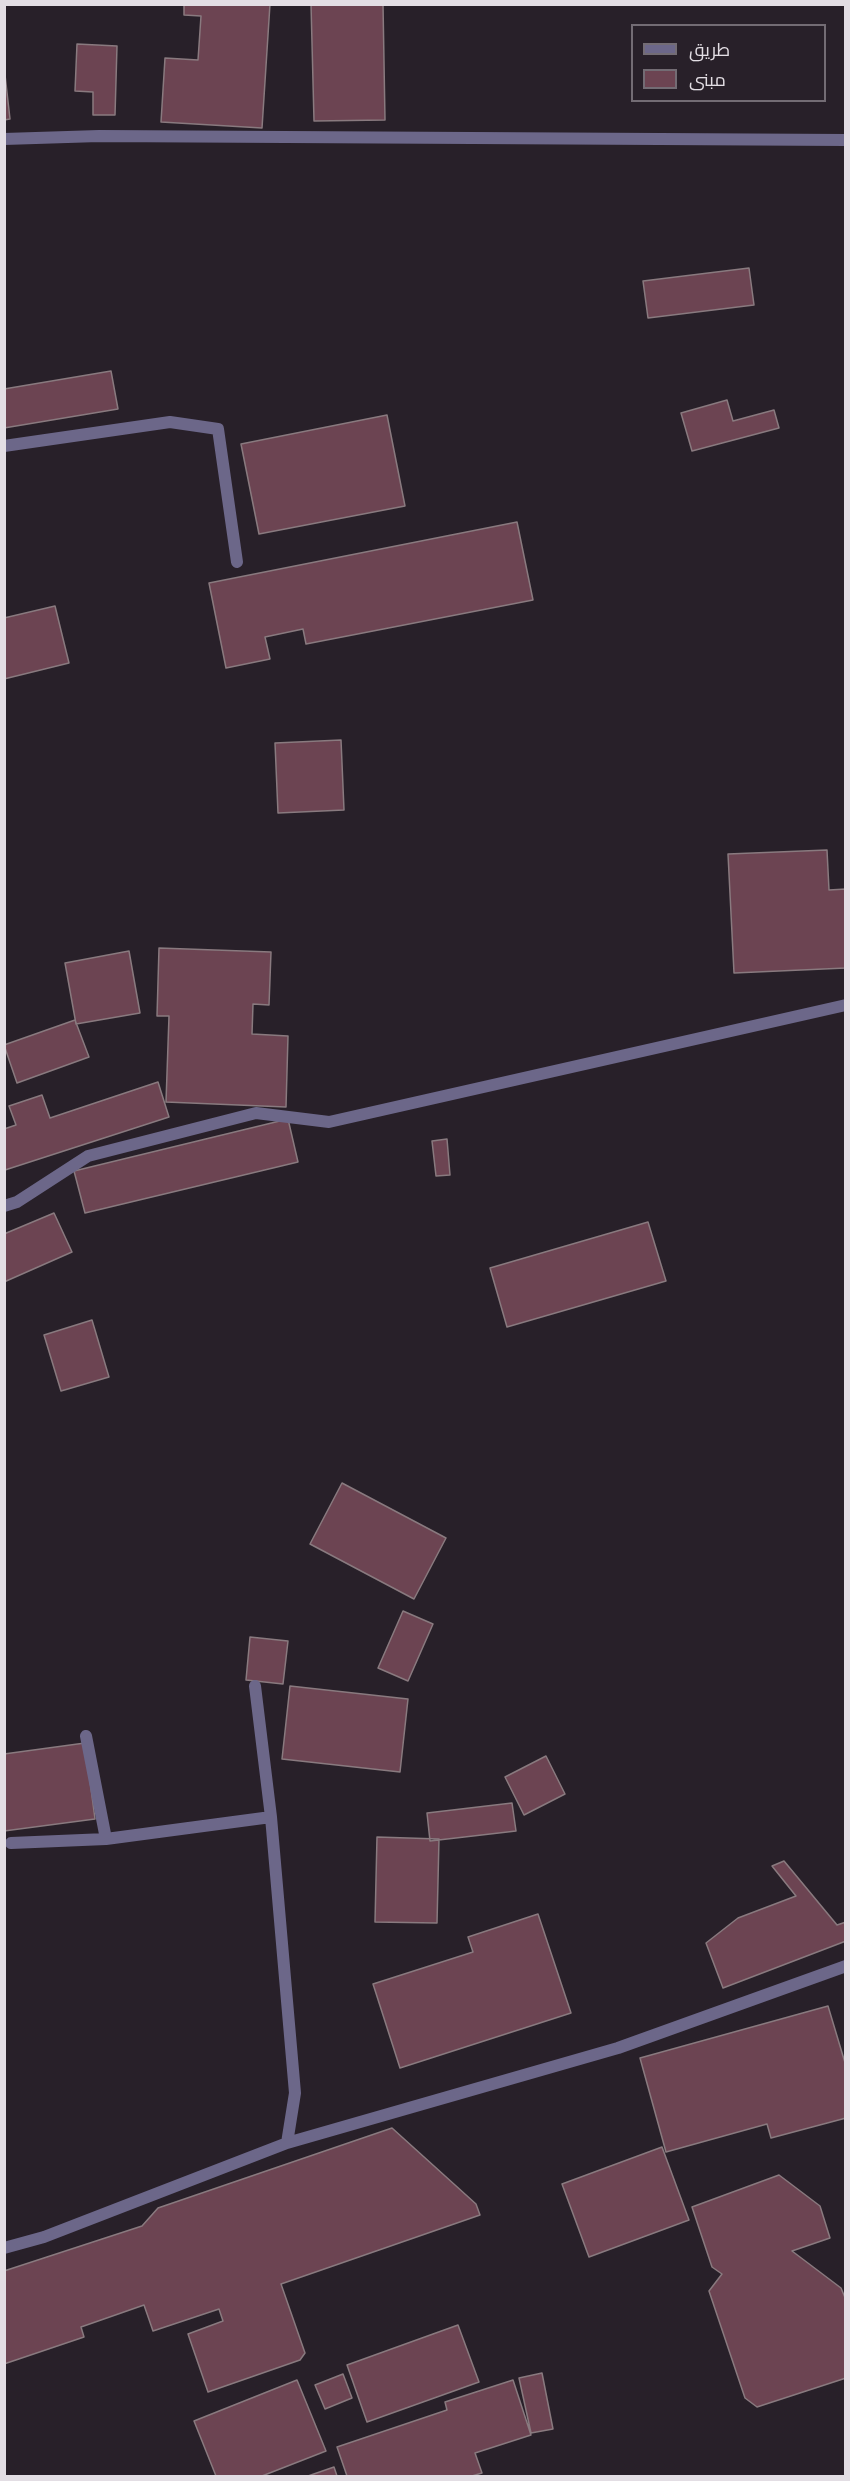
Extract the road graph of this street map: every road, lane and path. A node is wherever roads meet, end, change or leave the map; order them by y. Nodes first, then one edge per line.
1 (4, 139) edge
2 (846, 140) edge
3 (4, 446) edge
4 (237, 562) dead end
5 (846, 1005) edge
6 (4, 1206) edge
7 (255, 1686) dead end
8 (86, 1736) dead end
9 (271, 1817) junction
10 (106, 1839) junction
11 (11, 1843) dead end
12 (846, 1966) edge
13 (287, 2143) junction
14 (4, 2248) edge

1 - 2 street
3 - 4 street
5 - 6 street
7 - 9 street
8 - 10 street
9 - 10 street
9 - 13 street
10 - 11 street
12 - 13 street
13 - 14 street

